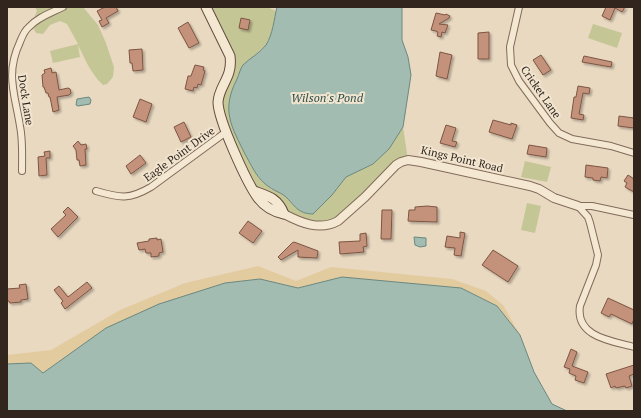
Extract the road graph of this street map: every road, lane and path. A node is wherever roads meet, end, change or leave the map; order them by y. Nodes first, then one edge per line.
1 (63, 7) edge
2 (206, 7) edge
3 (519, 7) edge
4 (226, 132) junction
5 (634, 153) edge
6 (22, 171) dead end
7 (96, 192) dead end
8 (578, 206) junction
9 (284, 214) joint
10 (634, 215) edge
11 (634, 348) edge

1 - 6 street, Dock Lane
2 - 4 main road, Kings Point Road
3 - 5 street, Cricket Lane
4 - 7 street, Eagle Point Drive
4 - 9 main road, Kings Point Road
8 - 9 street, Kings Point Road
8 - 10 street, Kings Point Road
8 - 11 street

